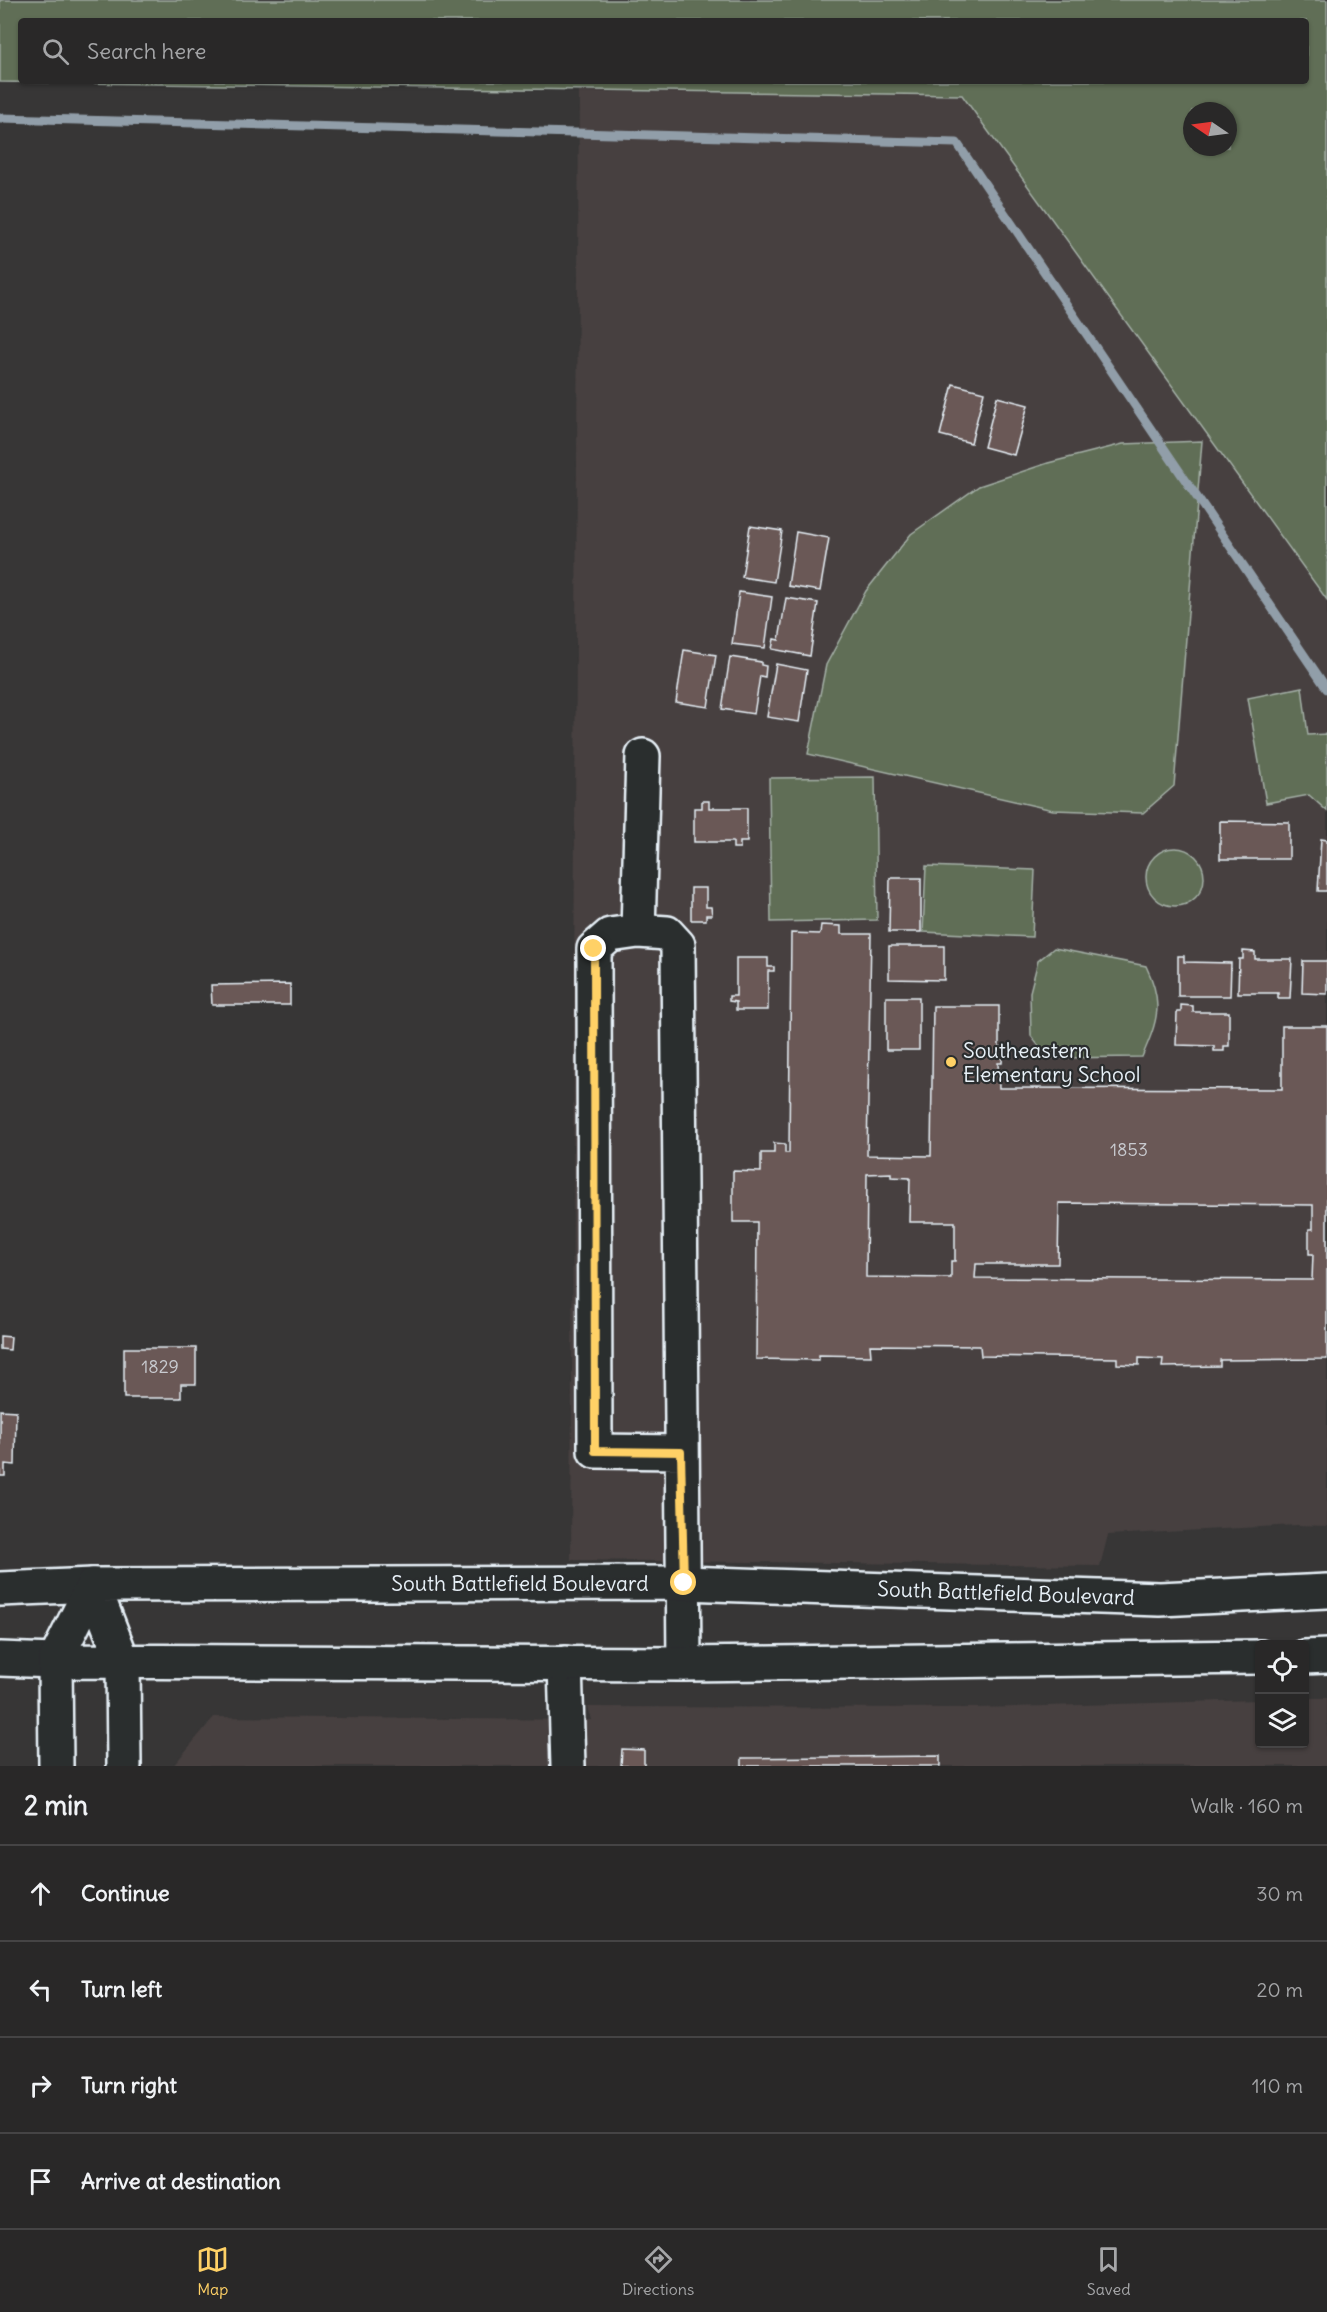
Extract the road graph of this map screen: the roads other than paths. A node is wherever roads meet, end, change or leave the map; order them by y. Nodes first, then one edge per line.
1 (643, 756) dead end
2 (638, 931) junction
3 (681, 1452) junction
4 (684, 1583) junction
5 (93, 1585) junction
6 (0, 1589) edge
7 (1327, 1591) edge
8 (1327, 1656) edge
9 (1255, 1657) edge
10 (1309, 1657) edge
11 (0, 1659) edge
12 (55, 1661) junction
13 (123, 1662) junction
14 (565, 1663) junction
15 (684, 1664) junction
16 (56, 1766) edge
17 (124, 1766) edge
18 (568, 1766) edge

1 - 2 main road
2 - 3 main road
2 - 3 main road
3 - 4 main road
4 - 5 main road, South Battlefield Boulevard
4 - 7 main road, South Battlefield Boulevard
4 - 15 main road
5 - 6 main road, South Battlefield Boulevard
5 - 12 main road
5 - 13 main road
8 - 10 main road
9 - 15 main road
11 - 12 main road
12 - 13 main road
12 - 16 main road
13 - 14 main road
13 - 17 main road
14 - 15 main road
14 - 18 main road

